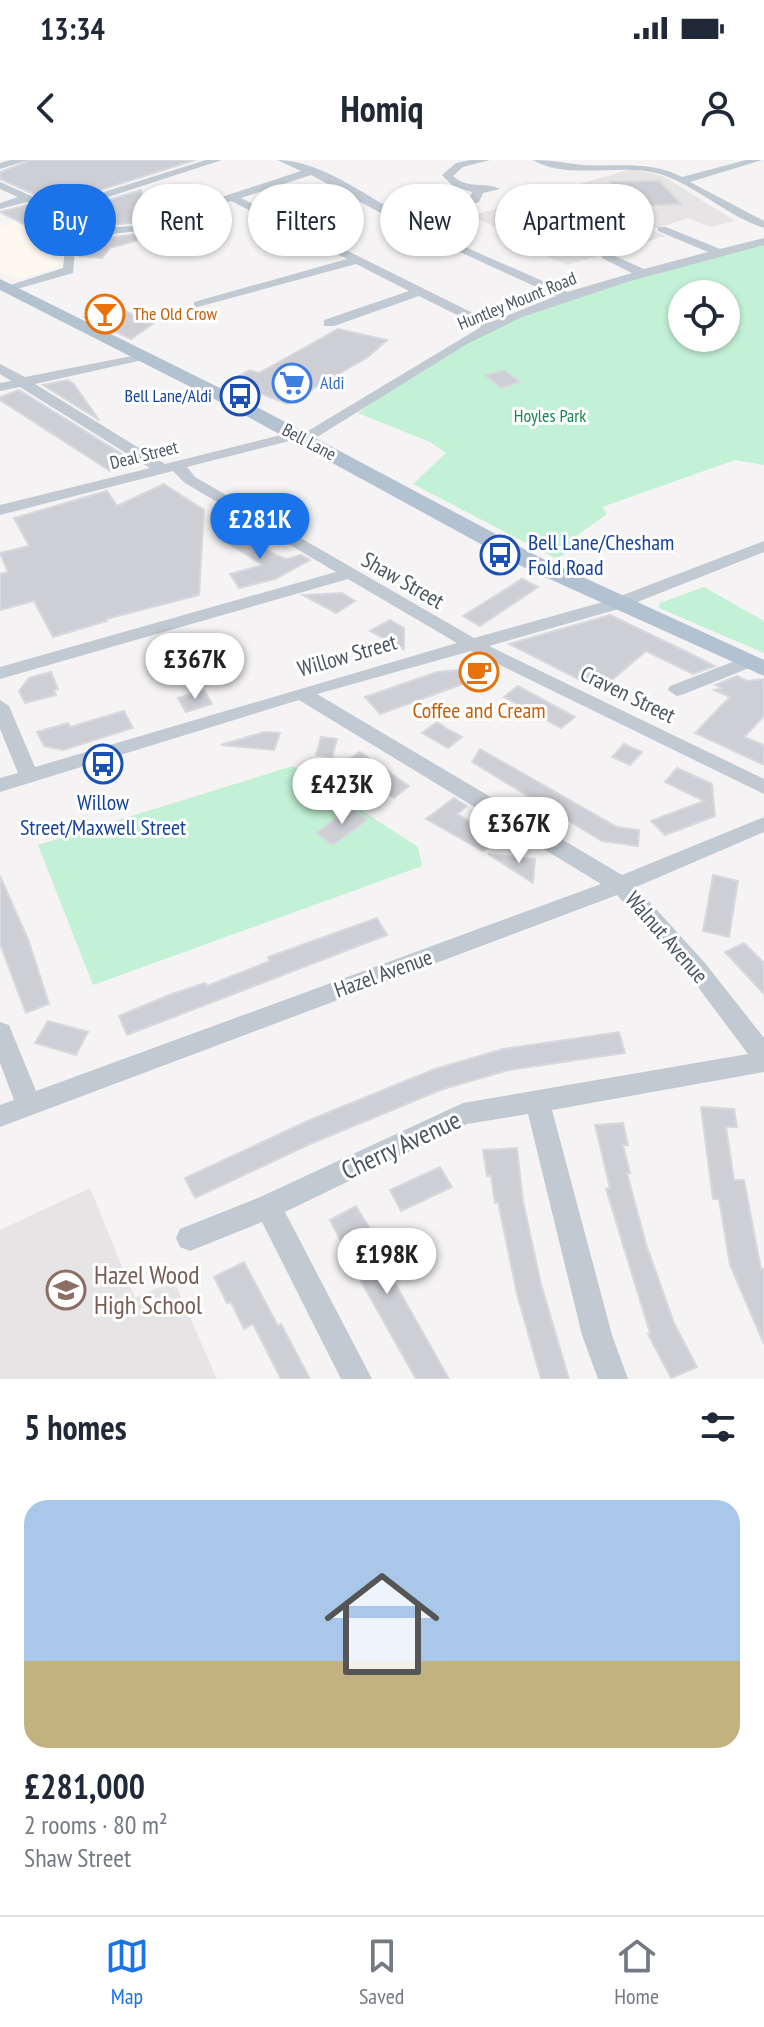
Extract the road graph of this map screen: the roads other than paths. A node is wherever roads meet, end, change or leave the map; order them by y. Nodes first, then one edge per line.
1 (217, 160) edge
2 (283, 160) edge
3 (485, 160) edge
4 (538, 160) edge
5 (757, 160) edge
6 (15, 161) edge
7 (634, 163) edge
8 (0, 166) edge
9 (312, 171) junction
10 (685, 180) junction
11 (457, 184) edge
12 (0, 185) edge
13 (495, 189) dead end
14 (479, 191) edge
15 (116, 192) edge
16 (24, 196) edge
17 (232, 197) joint
18 (24, 199) edge
19 (0, 206) edge
20 (764, 225) edge
21 (662, 229) dead end
22 (764, 241) edge
23 (719, 253) junction
24 (70, 256) edge
25 (606, 256) dead end
26 (360, 259) junction
27 (644, 274) junction
28 (5, 286) edge
29 (421, 291) junction
30 (570, 298) junction
31 (198, 305) dead end
32 (329, 323) dead end
33 (491, 327) junction
34 (142, 356) junction
35 (0, 368) edge
36 (23, 383) junction
37 (0, 387) edge
38 (300, 437) junction
39 (178, 472) junction
40 (0, 510) edge
41 (764, 546) edge
42 (347, 574) junction
43 (616, 604) junction
44 (471, 644) junction
45 (756, 666) edge
46 (0, 673) edge
47 (677, 690) dead end
48 (301, 693) junction
49 (0, 706) edge
50 (29, 776) junction
51 (0, 785) edge
52 (764, 787) edge
53 (764, 824) edge
54 (621, 885) junction
55 (0, 1032) edge
56 (764, 1056) edge
57 (764, 1062) edge
58 (537, 1100) junction
59 (29, 1105) junction
60 (0, 1116) edge
61 (268, 1207) junction
62 (190, 1238) dead end
63 (357, 1379) edge
64 (613, 1379) edge

1 - 15 street
2 - 9 street
3 - 11 street
4 - 7 street
5 - 10 street
6 - 8 street
7 - 10 street
9 - 17 street
9 - 30 street
10 - 20 street
12 - 16 street
13 - 14 street
17 - 26 street
18 - 19 street
21 - 23 street
22 - 23 street, Huntley Mount Road
23 - 27 street, Huntley Mount Road
24 - 28 street
25 - 27 street
26 - 29 street
26 - 31 street
27 - 30 street, Huntley Mount Road
28 - 34 main road, Bell Lane
29 - 32 street
29 - 33 street
30 - 33 street, Huntley Mount Road
33 - 38 street, Huntley Mount Road
34 - 36 street
34 - 38 main road, Bell Lane
35 - 36 street, Shaw Street
36 - 37 street
36 - 39 street, Shaw Street
38 - 39 street, Deal Street
38 - 43 main road, Bell Lane
39 - 40 street, Deal Street
39 - 42 street, Shaw Street
41 - 43 street, Willow Street
42 - 44 street, Shaw Street
42 - 46 street
43 - 44 street, Willow Street
43 - 45 main road, Bell Lane
44 - 48 street, Willow Street
44 - 52 street, Craven Street
45 - 47 street
48 - 50 street, Willow Street
48 - 54 street, Walnut Avenue
49 - 50 street
50 - 51 street, Willow Street
53 - 54 street, Hazel Avenue
54 - 56 street, Walnut Avenue
54 - 59 street, Hazel Avenue
55 - 59 street
57 - 58 street, Cherry Avenue
58 - 61 street, Cherry Avenue
58 - 64 street
59 - 60 street, Hazel Avenue
61 - 62 street, Cherry Avenue
61 - 63 street

